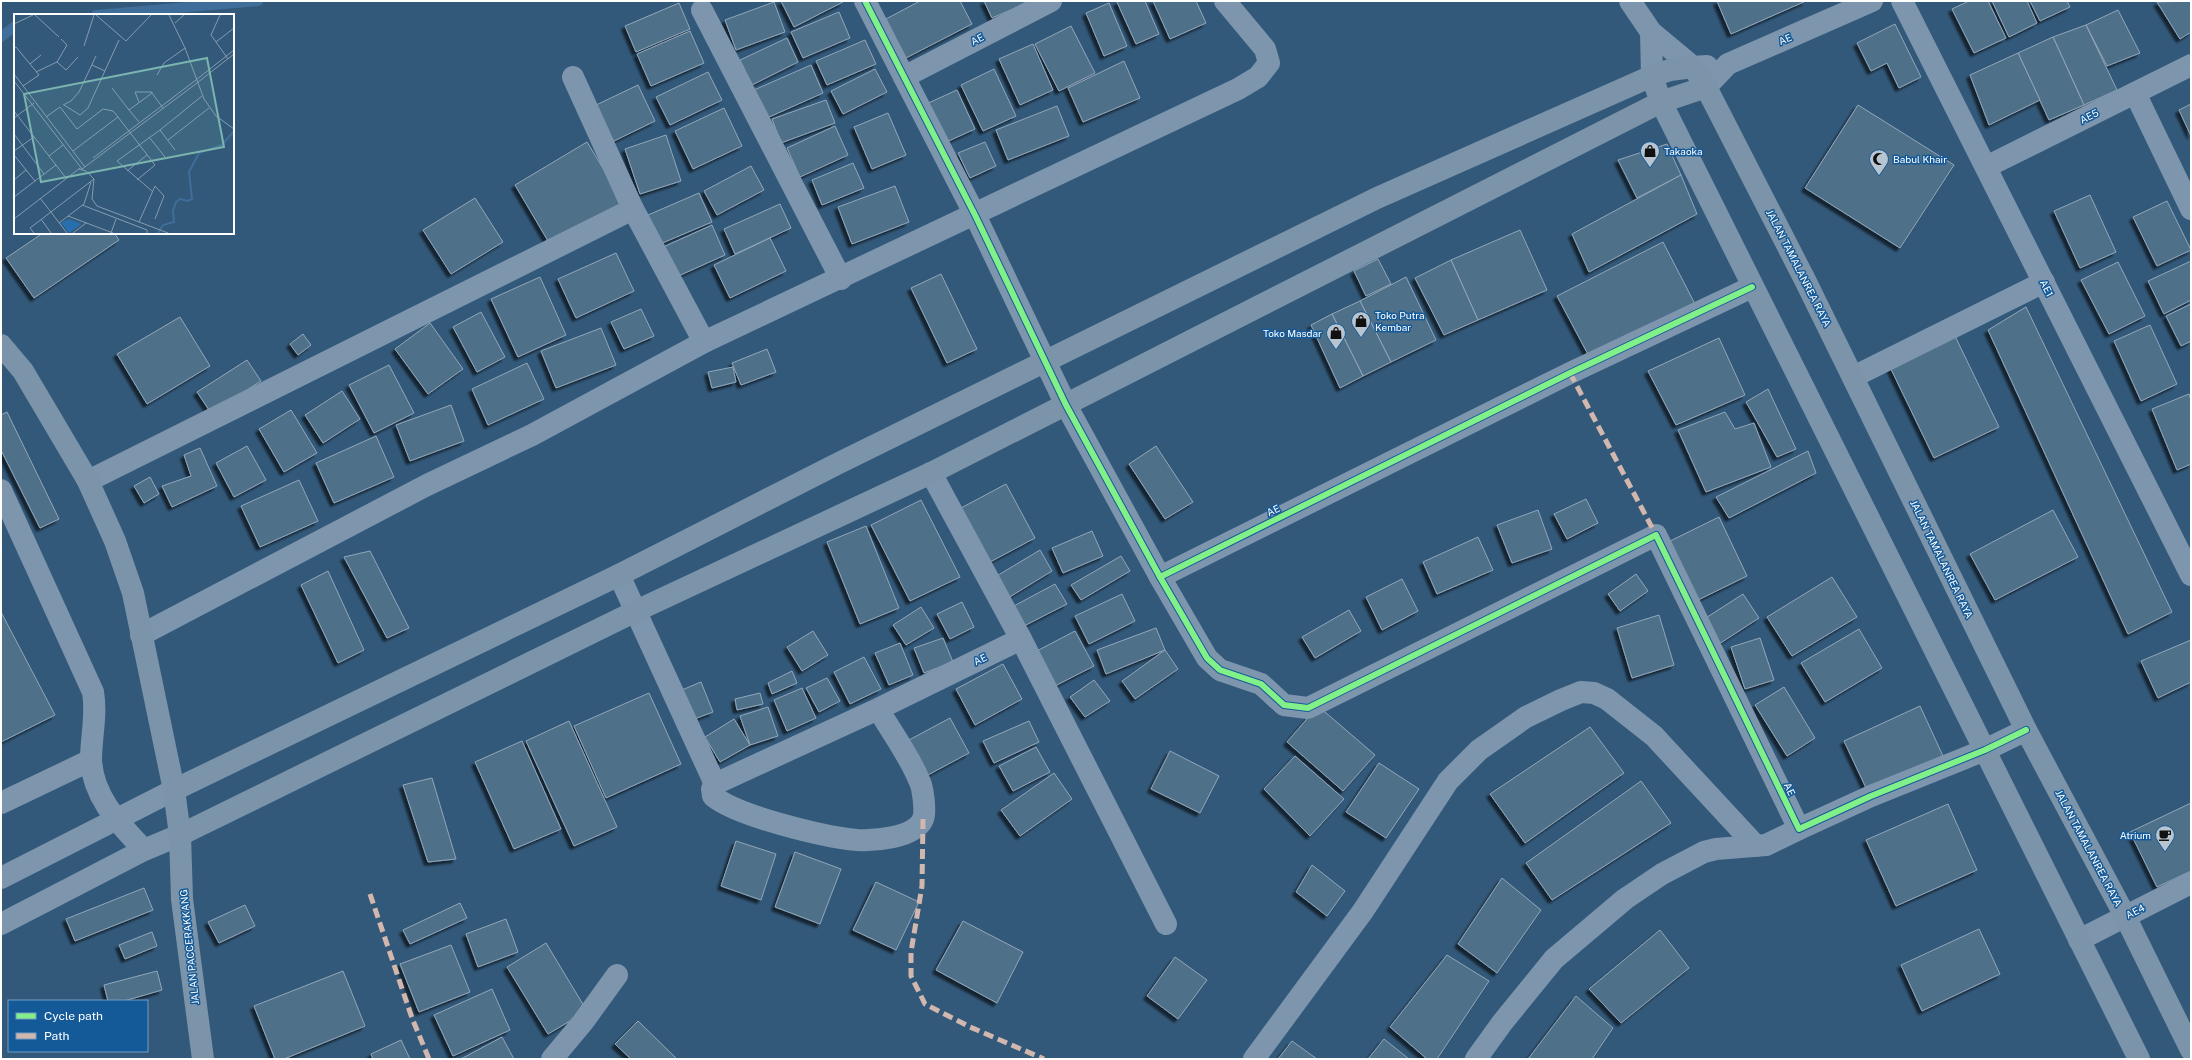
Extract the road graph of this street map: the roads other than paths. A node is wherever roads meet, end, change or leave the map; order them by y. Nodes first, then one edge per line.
1 (865, 1) edge
2 (1051, 1) edge
3 (1225, 1) edge
4 (1630, 1) edge
5 (1872, 1) edge
6 (1902, 1) edge
7 (702, 10) dead end
8 (1651, 32) junction
9 (1728, 64) junction
10 (2191, 65) edge
11 (1693, 67) junction
12 (1652, 76) junction
13 (573, 77) dead end
14 (904, 77) junction
15 (1706, 87) junction
16 (2135, 93) junction
17 (1661, 102) junction
18 (1986, 167) junction
19 (633, 209) junction
20 (2191, 209) edge
21 (975, 215) junction
22 (841, 279) junction
23 (2044, 282) junction
24 (1752, 286) junction
25 (704, 342) junction
26 (1, 345) edge
27 (1045, 362) junction
28 (1853, 377) junction
29 (1066, 405) junction
30 (932, 473) junction
31 (88, 481) junction
32 (1, 490) edge
33 (2184, 540) edge
34 (619, 575) junction
35 (2191, 575) edge
36 (1160, 577) junction
37 (636, 611) junction
38 (141, 635) junction
39 (1021, 639) junction
40 (878, 709) junction
41 (2026, 730) junction
42 (1985, 750) junction
43 (91, 760) junction
44 (715, 784) junction
45 (174, 790) junction
46 (1, 803) edge
47 (115, 820) junction
48 (1798, 829) junction
49 (180, 835) junction
50 (1756, 846) junction
51 (144, 850) junction
52 (1, 878) edge
53 (2191, 883) edge
54 (2125, 916) junction
55 (1, 924) edge
56 (1166, 924) dead end
57 (2079, 940) junction
58 (617, 975) dead end
59 (2191, 1050) edge
60 (203, 1059) edge
61 (552, 1059) edge
62 (1254, 1059) edge
63 (1476, 1059) edge
64 (2139, 1059) edge

1 - 14 street
2 - 14 street, AE
3 - 21 street
4 - 8 street
5 - 9 street, AE
6 - 18 street, AE1
7 - 22 street
8 - 11 street
8 - 12 street
9 - 11 street
9 - 15 street, AE
10 - 16 street, AE5
11 - 12 main road
11 - 15 main road, JALAN TAMALANREA RAYA
12 - 17 main road
12 - 27 main road
13 - 19 street
14 - 21 street
15 - 17 main road
15 - 28 main road, JALAN TAMALANREA RAYA
16 - 18 street, AE5
16 - 20 street
17 - 24 main road
17 - 29 main road
18 - 23 street, AE1
19 - 25 street
19 - 31 street
21 - 22 street
21 - 27 street
22 - 25 street
23 - 28 street
23 - 33 street, AE1
24 - 36 street, AE
24 - 42 main road
25 - 38 street
26 - 31 main road, JALAN PACCERAKKANG
27 - 29 street
27 - 34 main road
28 - 41 main road, JALAN TAMALANREA RAYA
29 - 30 main road
29 - 36 street
30 - 37 main road
30 - 39 street
31 - 38 main road, JALAN PACCERAKKANG
32 - 43 street
33 - 35 street, AE1
34 - 37 street
34 - 45 main road
36 - 48 street, AE
37 - 44 street
37 - 49 main road
38 - 45 main road, JALAN PACCERAKKANG
39 - 40 street, AE
39 - 56 street
40 - 44 street, AE
40 - 44 street
41 - 42 street
41 - 54 main road, JALAN TAMALANREA RAYA
42 - 48 street
42 - 57 main road
43 - 46 street
43 - 47 street
45 - 47 street
45 - 49 main road, JALAN PACCERAKKANG
47 - 51 street
47 - 52 street
48 - 50 street
49 - 51 street
49 - 60 main road, JALAN PACCERAKKANG
50 - 62 street
50 - 63 street
51 - 55 street
53 - 54 street, AE4
54 - 57 street, AE4
54 - 59 main road, JALAN TAMALANREA RAYA
57 - 64 main road
58 - 61 street

